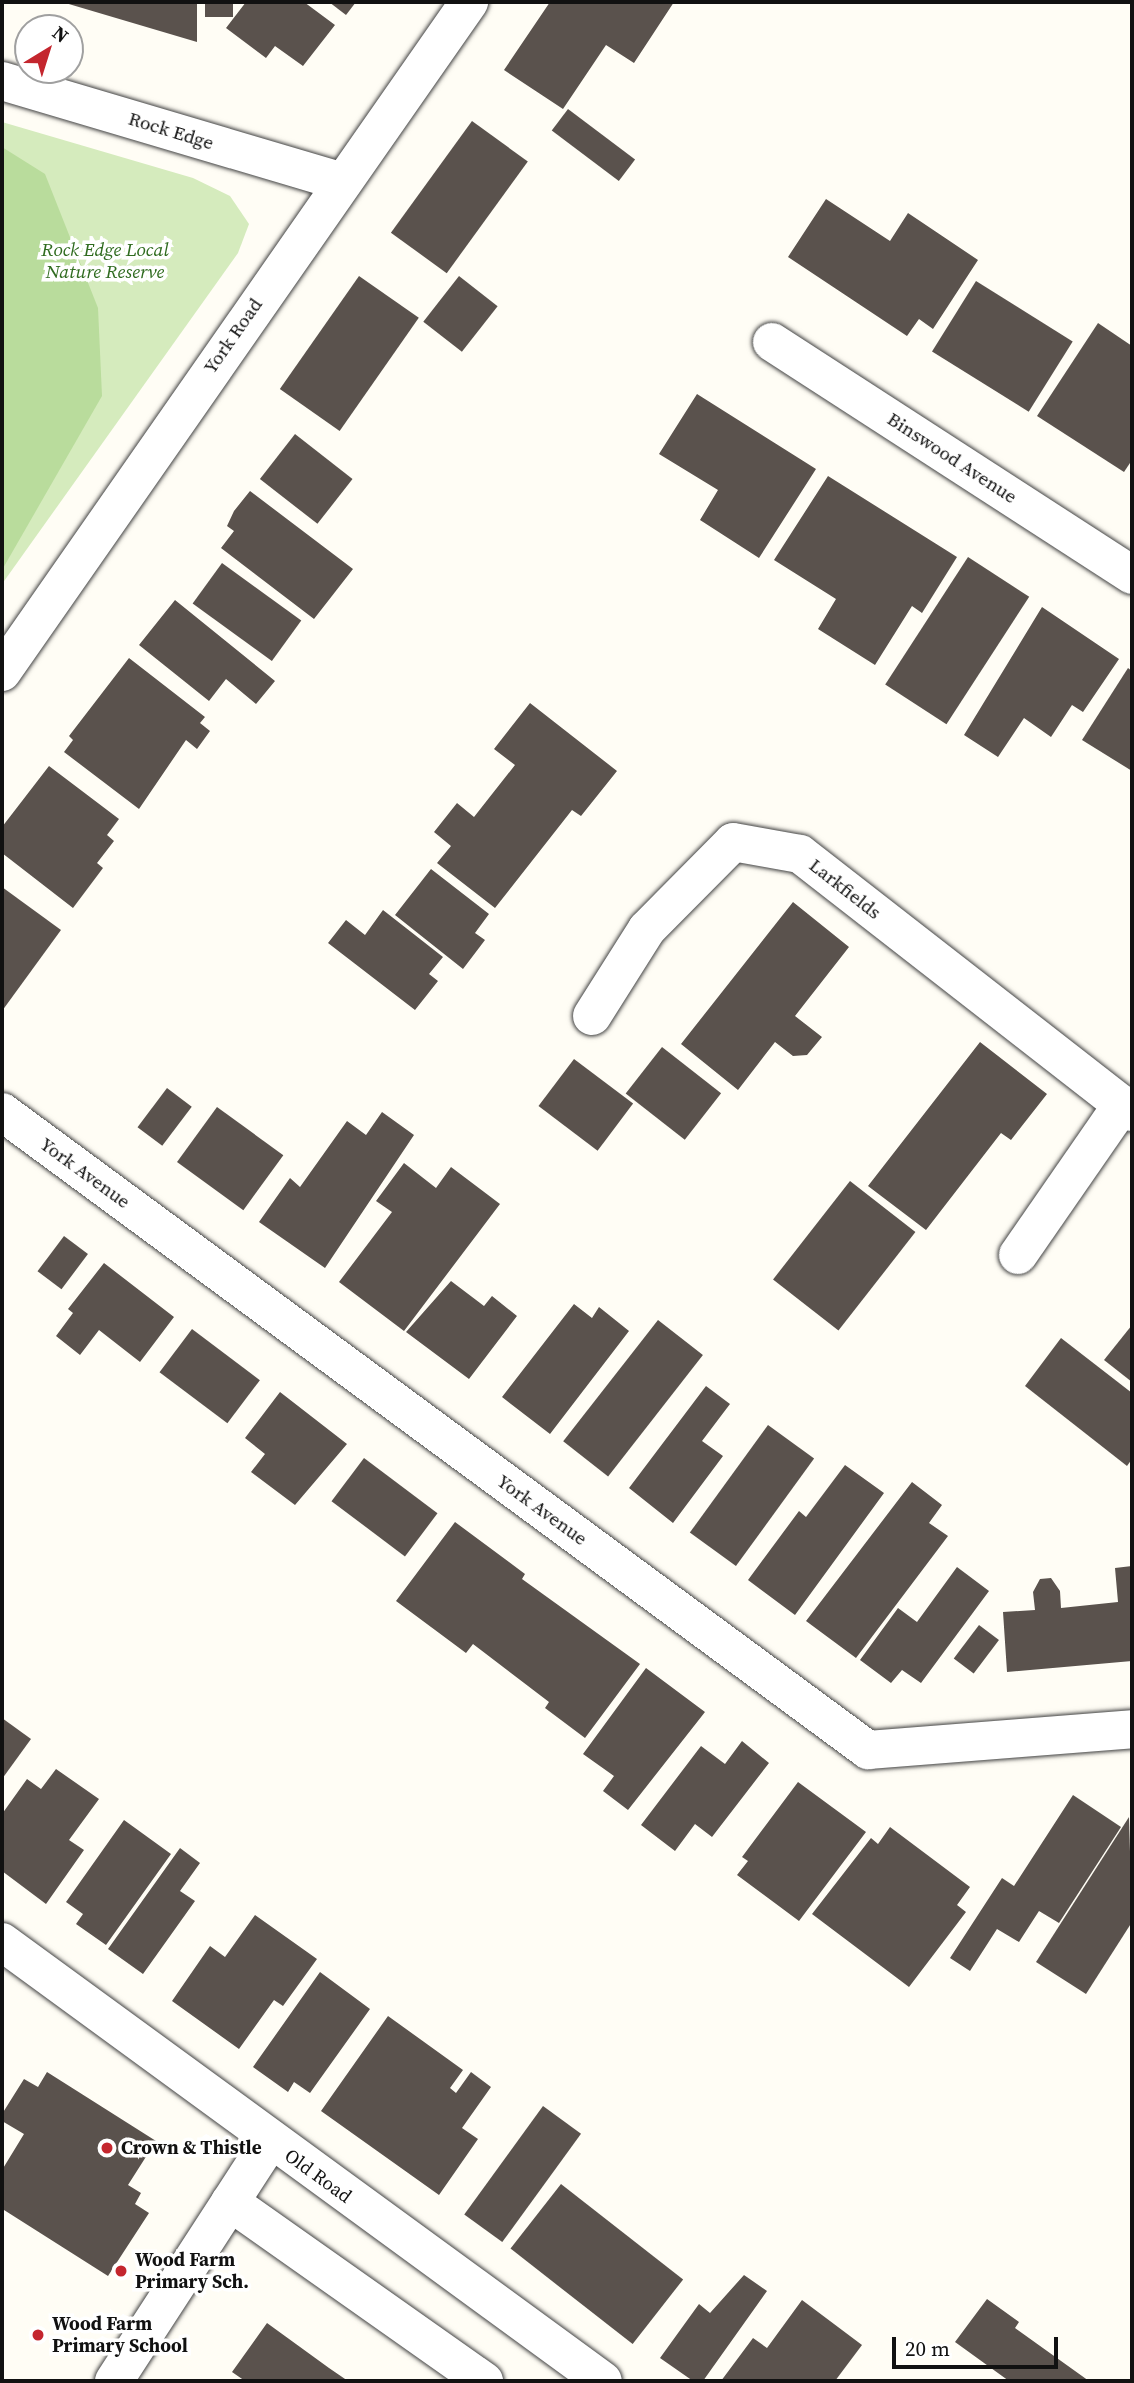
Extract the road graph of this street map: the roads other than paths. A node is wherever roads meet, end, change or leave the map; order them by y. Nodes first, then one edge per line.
1 (469, 2) edge
2 (2, 81) edge
3 (339, 181) junction
4 (772, 342) dead end
5 (1132, 575) edge
6 (2, 672) edge
7 (593, 1016) dead end
8 (1127, 1108) edge
9 (2, 1112) edge
10 (1018, 1255) dead end
11 (1132, 1729) edge
12 (2, 1942) edge
13 (270, 2141) junction
14 (230, 2202) junction
15 (114, 2381) edge
16 (484, 2381) edge
17 (603, 2381) edge

1 - 3 street, York Road
2 - 3 street, Rock Edge
3 - 6 street, York Road
4 - 5 street, Binswood Avenue
7 - 8 street, Larkfields
8 - 10 street, Larkfields
9 - 11 street, York Avenue
12 - 13 street, Old Road
13 - 14 street
13 - 17 street, Old Road
14 - 15 street
14 - 16 street

